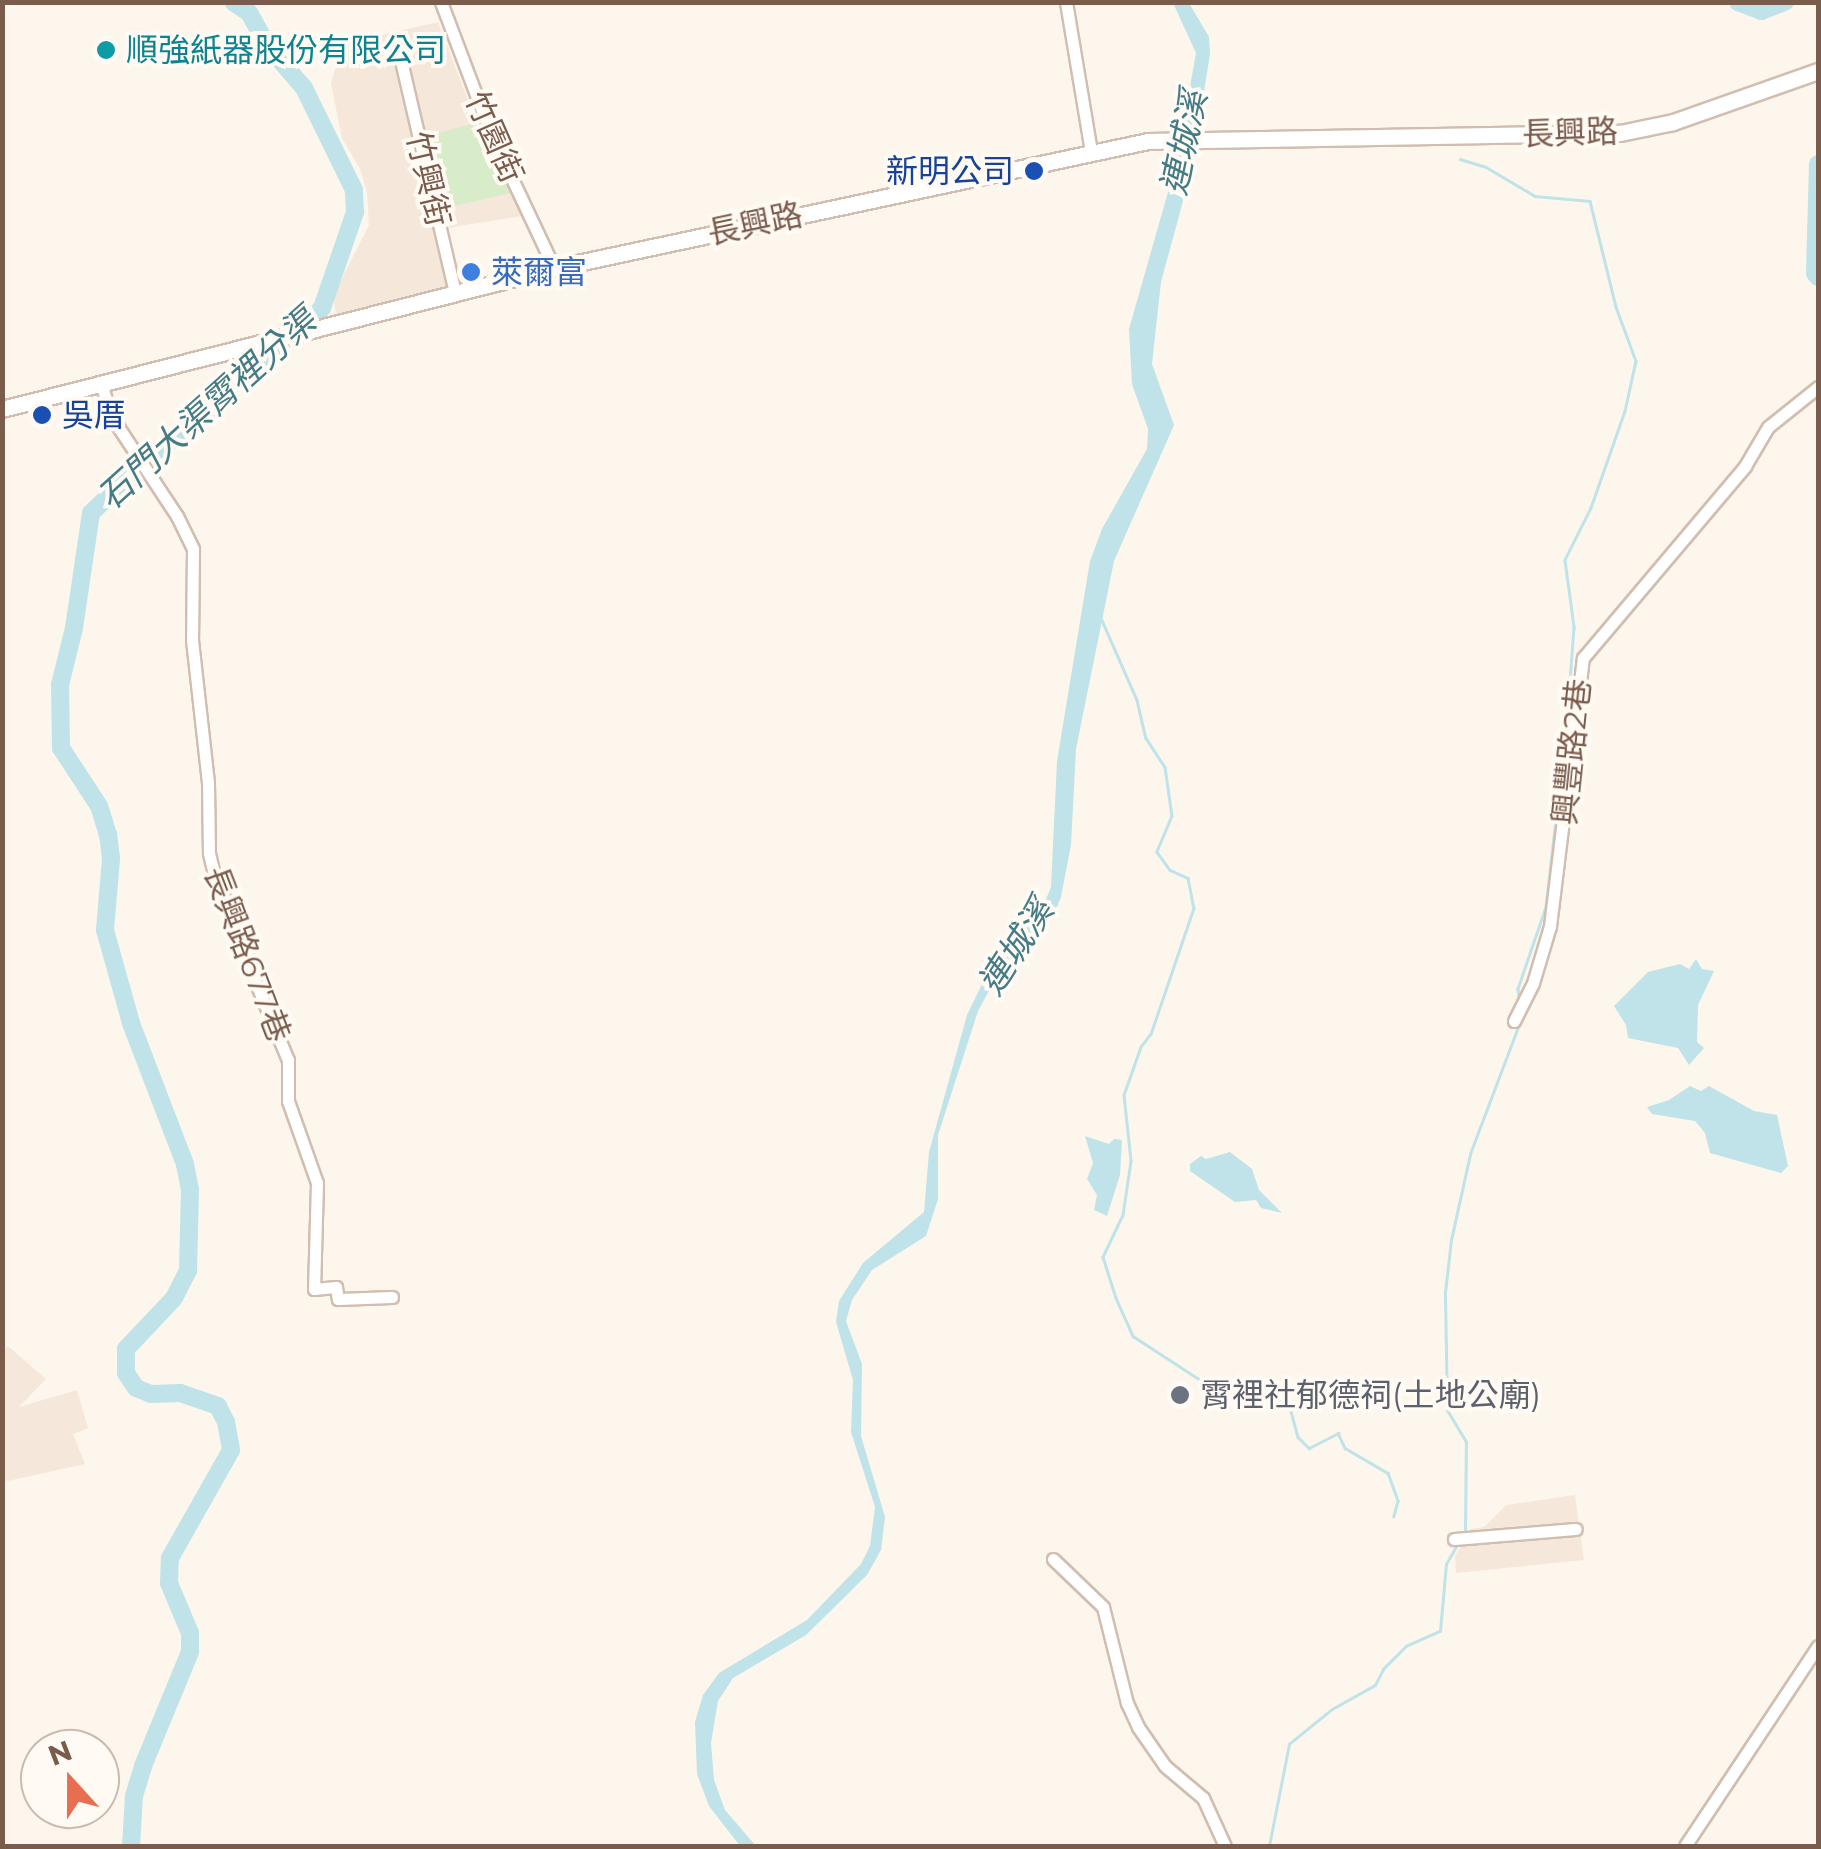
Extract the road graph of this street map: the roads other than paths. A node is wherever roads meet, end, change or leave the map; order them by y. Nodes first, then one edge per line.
1 (441, 2) edge
2 (1066, 2) edge
3 (402, 65) dead end
4 (1818, 71) edge
5 (1091, 152) junction
6 (554, 268) junction
7 (456, 293) junction
8 (101, 383) junction
9 (1818, 387) edge
10 (2, 409) edge
11 (1514, 1021) dead end
12 (392, 1297) dead end
13 (1576, 1529) dead end
14 (1454, 1539) dead end
15 (1053, 1559) dead end
16 (1818, 1646) edge
17 (1225, 1846) edge
18 (1684, 1846) edge

1 - 6 street, 竹園街
2 - 5 street
3 - 7 street, 竹興街
4 - 5 main road, 長興路
5 - 6 main road, 長興路
6 - 7 main road, 長興路
7 - 8 main road, 長興路
8 - 10 main road
8 - 12 street, 長興路677巷
9 - 11 street, 興豐路2巷
13 - 14 street
15 - 17 street
16 - 18 street

